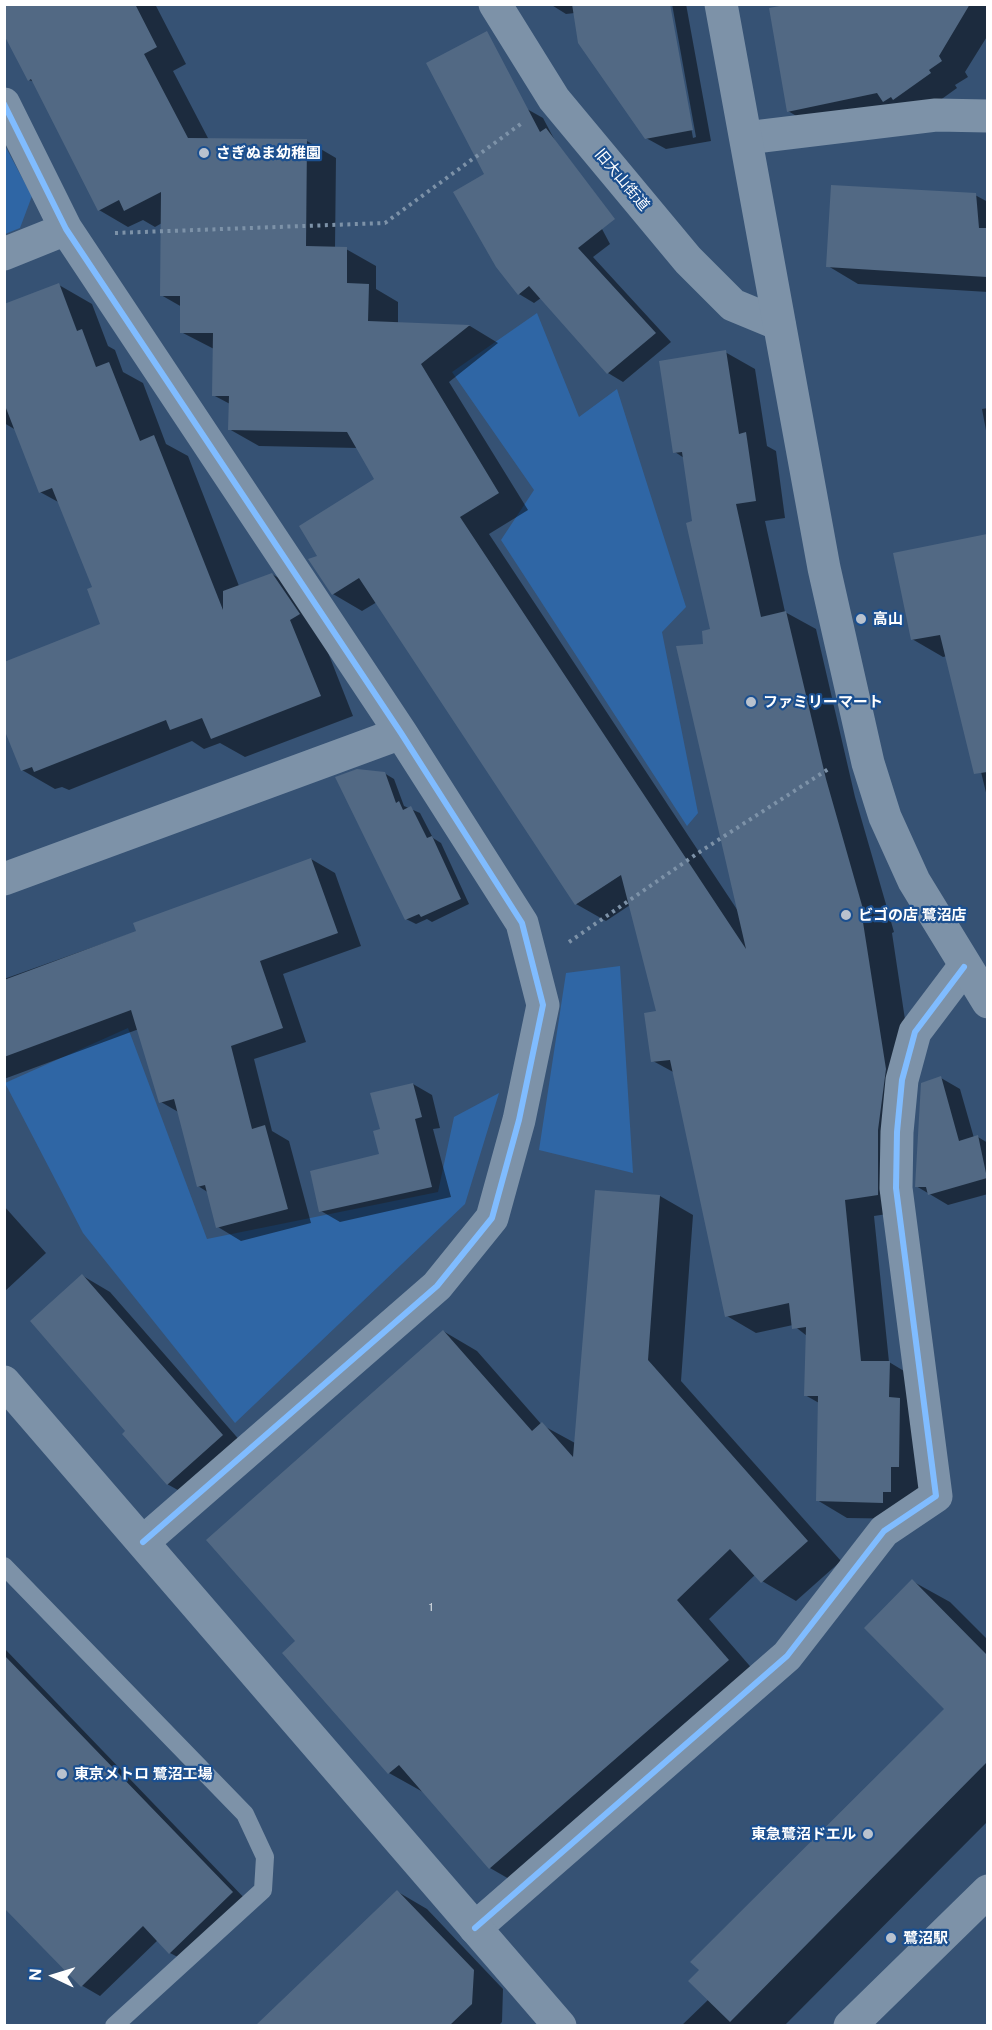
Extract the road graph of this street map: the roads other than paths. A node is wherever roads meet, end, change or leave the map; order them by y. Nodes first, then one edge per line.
1 (495, 4) edge
2 (722, 4) edge
3 (4, 104) edge
4 (987, 117) edge
5 (746, 138) junction
6 (69, 232) junction
7 (4, 254) edge
8 (779, 324) junction
9 (401, 733) junction
10 (4, 879) edge
11 (964, 967) junction
12 (987, 1002) edge
13 (4, 1382) edge
14 (143, 1542) junction
15 (4, 1566) edge
16 (987, 1891) edge
17 (475, 1928) junction
18 (114, 2025) edge
19 (560, 2025) edge
20 (850, 2025) edge

1 - 8 street, 旧大山街道
2 - 5 street
3 - 6 street
4 - 5 street
5 - 8 street
6 - 7 street
6 - 9 street
8 - 11 street
9 - 10 street
9 - 14 street
11 - 12 street
11 - 17 street
13 - 14 street
14 - 17 street
15 - 18 lane
16 - 20 street
17 - 19 street

